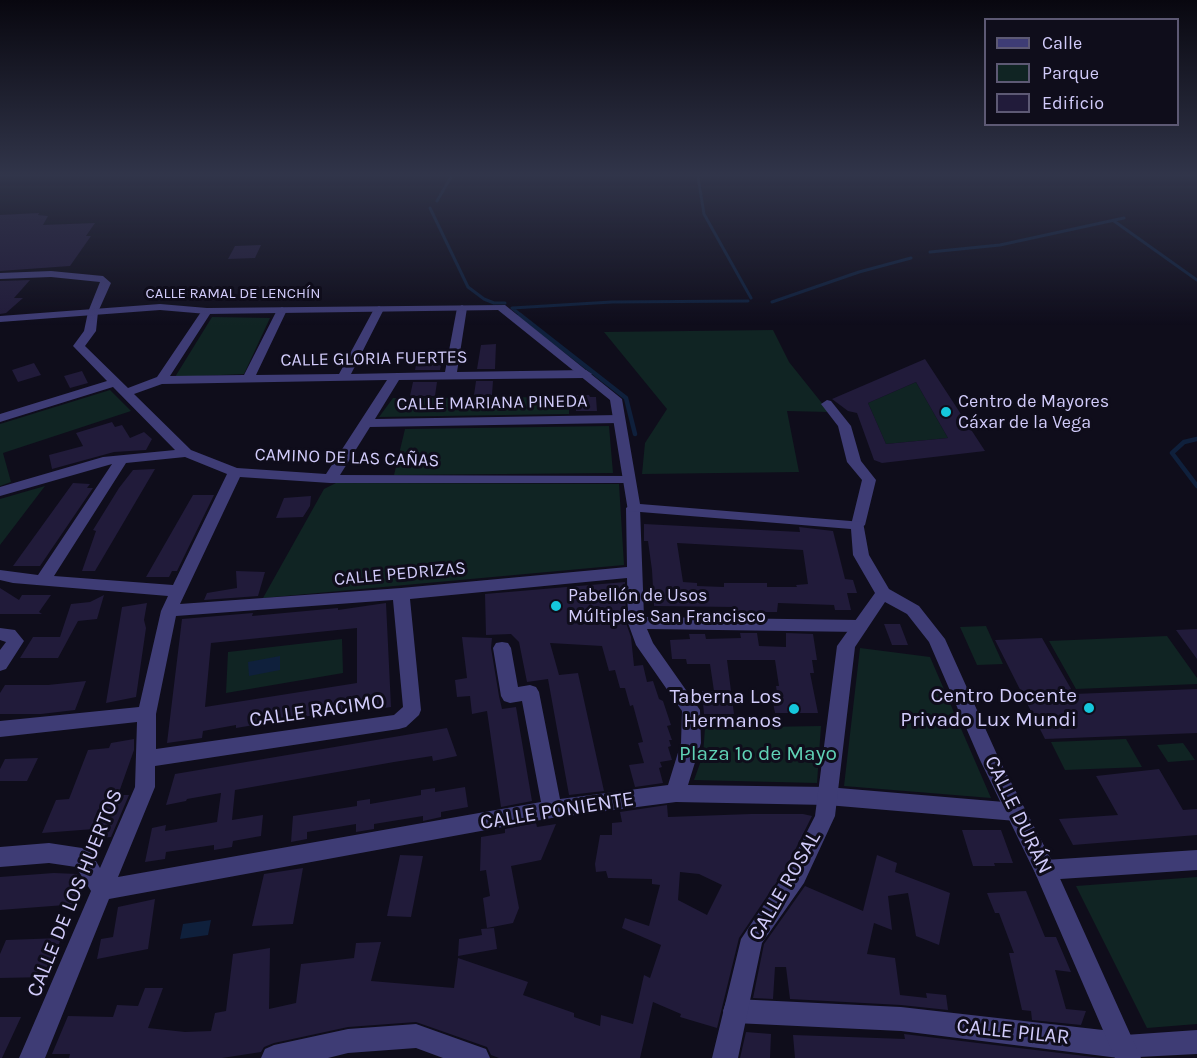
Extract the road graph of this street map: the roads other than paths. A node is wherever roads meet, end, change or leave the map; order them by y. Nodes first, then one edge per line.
1 (0, 276) edge
2 (462, 308) junction
3 (379, 309) junction
4 (282, 310) junction
5 (207, 311) junction
6 (93, 312) junction
7 (0, 319) edge
8 (586, 374) junction
9 (450, 376) junction
10 (395, 377) junction
11 (343, 378) junction
12 (248, 379) junction
13 (161, 380) junction
14 (116, 382) junction
15 (126, 393) junction
16 (827, 404) dead end
17 (0, 418) edge
18 (619, 419) junction
19 (366, 423) junction
20 (186, 453) junction
21 (122, 459) junction
22 (235, 472) junction
23 (628, 478) junction
24 (330, 479) junction
25 (0, 492) edge
26 (633, 508) junction
27 (858, 525) junction
28 (635, 572) junction
29 (0, 575) edge
30 (43, 580) junction
31 (178, 591) junction
32 (883, 593) junction
33 (401, 594) junction
34 (169, 611) junction
35 (636, 623) junction
36 (860, 626) junction
37 (0, 633) edge
38 (502, 648) dead end
39 (0, 664) edge
40 (147, 714) junction
41 (0, 729) edge
42 (145, 759) junction
43 (676, 793) junction
44 (827, 796) junction
45 (552, 809) junction
46 (1016, 812) junction
47 (0, 857) edge
48 (1197, 860) edge
49 (1045, 870) junction
50 (102, 890) junction
51 (735, 1011) junction
52 (1197, 1042) edge
53 (1127, 1052) edge
54 (32, 1058) edge
55 (274, 1058) edge
56 (477, 1058) edge
57 (724, 1058) edge

1 - 6 street
2 - 3 street, CALLE RAMAL DE LENCHÍN
2 - 8 street, CALLE RAMAL DE LENCHÍN
2 - 9 street
3 - 4 street, CALLE RAMAL DE LENCHÍN
3 - 11 street
4 - 5 street, CALLE RAMAL DE LENCHÍN
4 - 12 street
5 - 6 street, CALLE RAMAL DE LENCHÍN
5 - 13 street
6 - 7 street, CALLE RAMAL DE LENCHÍN
6 - 14 street, CAMINO DE LAS CAÑAS
8 - 9 street, CALLE GLORIA FUERTES
8 - 18 street
9 - 10 street, CALLE GLORIA FUERTES
10 - 11 street, CALLE GLORIA FUERTES
10 - 19 street
11 - 12 street, CALLE GLORIA FUERTES
12 - 13 street, CALLE GLORIA FUERTES
13 - 15 street, CALLE GLORIA FUERTES
14 - 15 street, CAMINO DE LAS CAÑAS
14 - 17 street
15 - 20 street, CAMINO DE LAS CAÑAS
16 - 27 street
18 - 19 street, CALLE MARIANA PINEDA
18 - 23 street
19 - 24 street
20 - 21 street
20 - 22 street, CAMINO DE LAS CAÑAS
21 - 25 street
21 - 30 street
22 - 24 street, CAMINO DE LAS CAÑAS
22 - 31 street, CALLE DE LOS HUERTOS
23 - 24 street, CAMINO DE LAS CAÑAS
23 - 26 street
26 - 27 street
26 - 28 street
27 - 32 street
28 - 33 street, CALLE PEDRIZAS
28 - 35 street
29 - 30 street
30 - 31 street
31 - 34 street, CALLE DE LOS HUERTOS
32 - 36 street, CALLE ROSAL
32 - 46 street, CALLE DURÁN
33 - 34 street, CALLE PEDRIZAS
33 - 42 street, CALLE RACIMO
34 - 40 street, CALLE DE LOS HUERTOS
35 - 36 street
35 - 43 street
36 - 44 street, CALLE ROSAL
37 - 39 street
38 - 45 street
40 - 41 street
40 - 42 street, CALLE DE LOS HUERTOS
42 - 50 street, CALLE DE LOS HUERTOS
43 - 44 street, CALLE PONIENTE
43 - 45 street, CALLE PONIENTE
44 - 46 street, CALLE PONIENTE
44 - 51 street, CALLE ROSAL
45 - 50 street, CALLE PONIENTE
46 - 49 street, CALLE DURÁN
47 - 50 street
48 - 49 street
49 - 53 street, CALLE DURÁN
50 - 54 street, CALLE DE LOS HUERTOS
51 - 53 street, CALLE PILAR
51 - 57 street, CALLE ROSAL
52 - 53 street, CALLE PILAR
55 - 56 street

